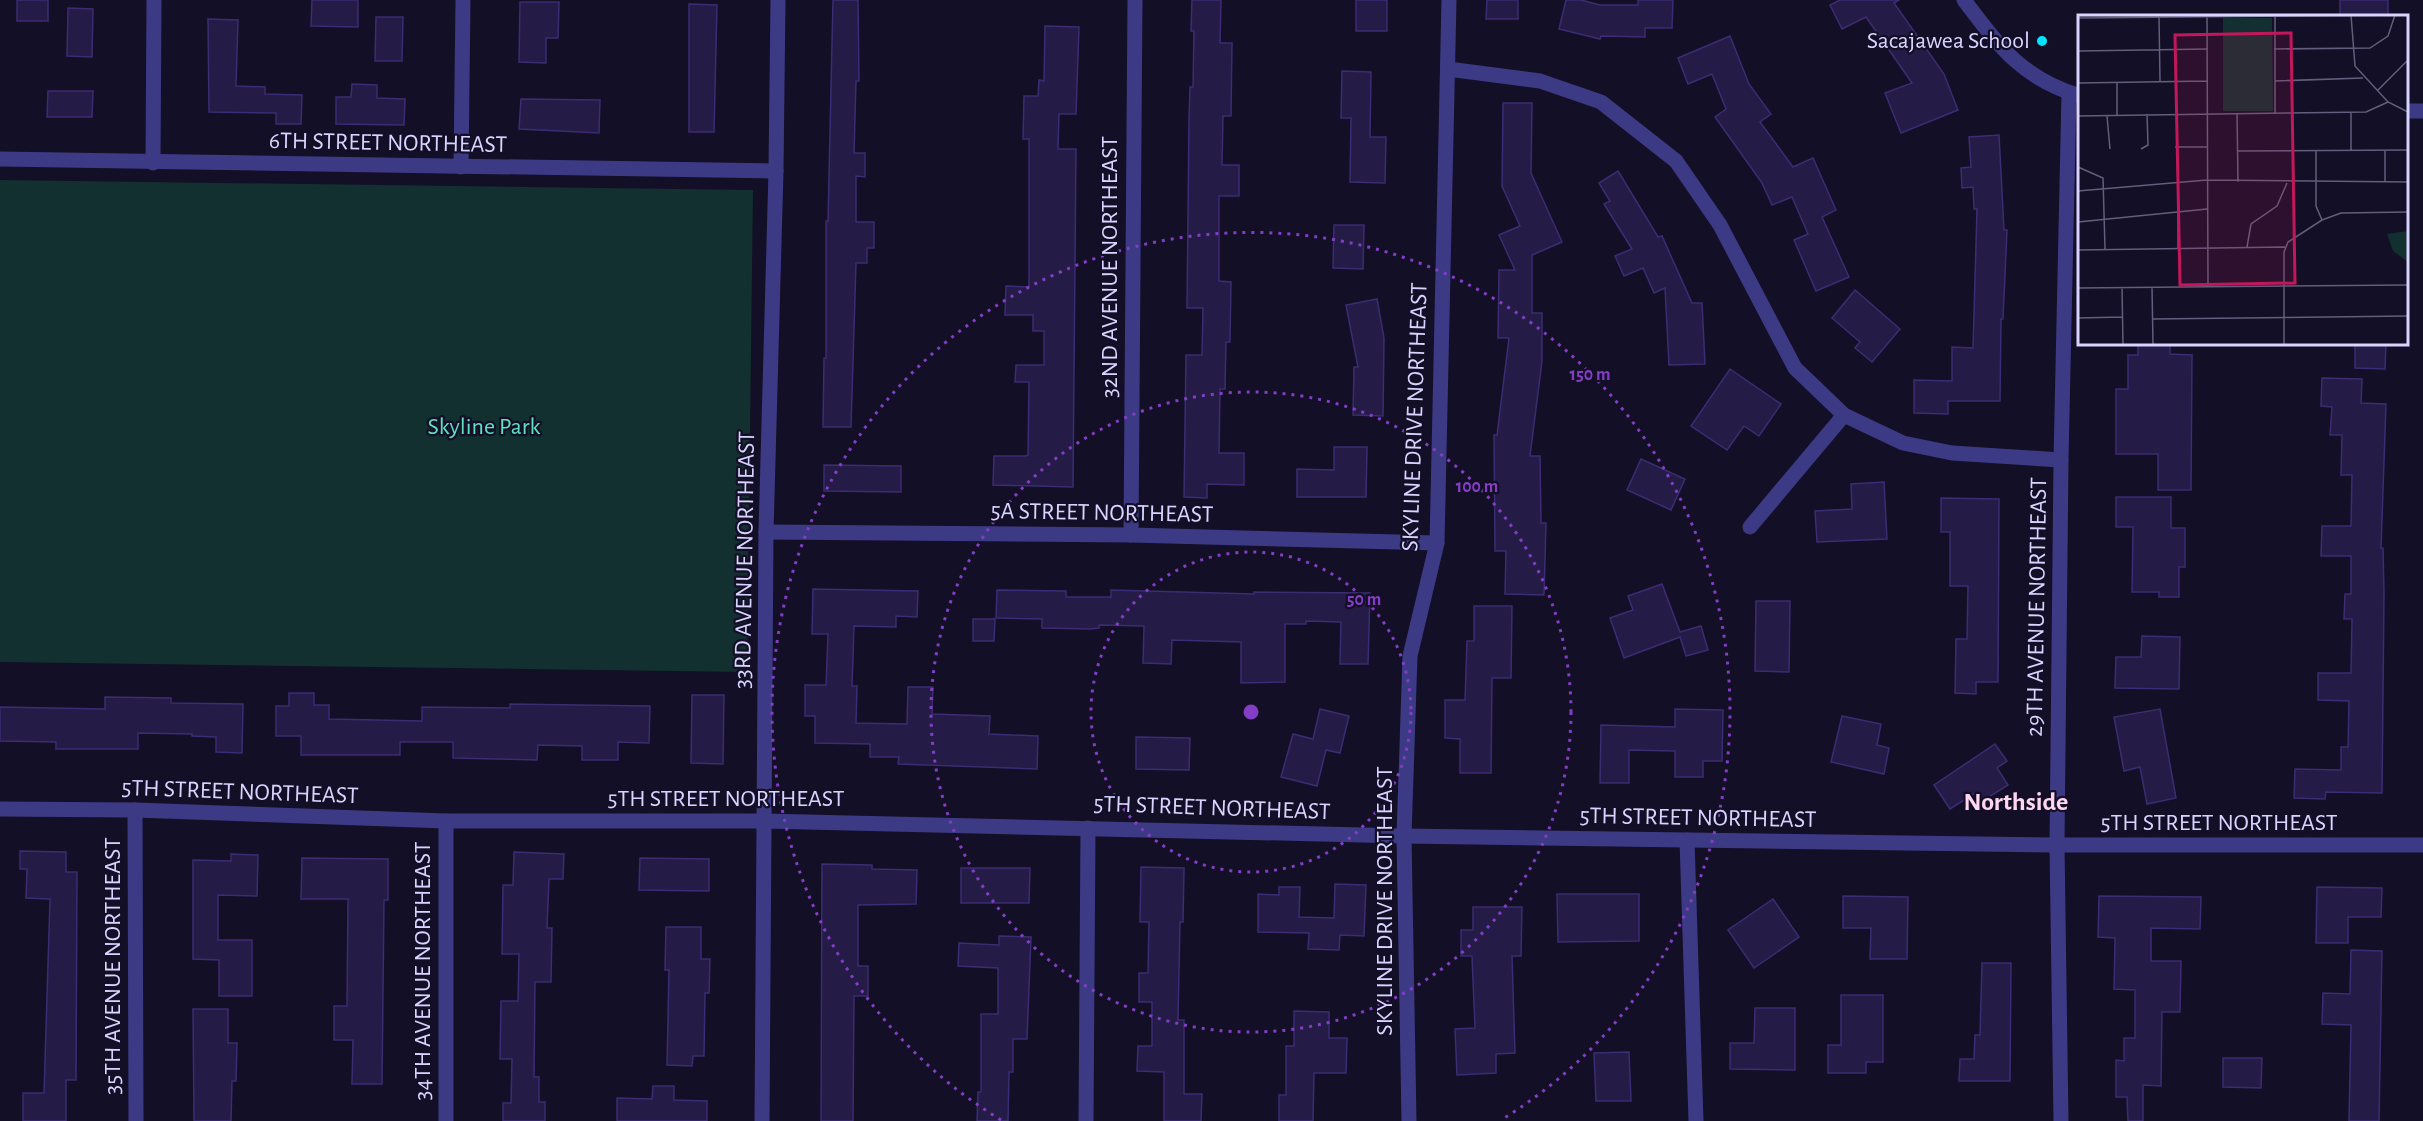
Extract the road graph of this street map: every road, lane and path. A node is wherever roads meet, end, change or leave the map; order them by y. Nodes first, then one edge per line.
1 (154, 0) edge
2 (463, 0) edge
3 (778, 0) edge
4 (1135, 0) edge
5 (1449, 0) edge
6 (1964, 0) edge
7 (1448, 69) junction
8 (2074, 95) edge
9 (0, 159) edge
10 (153, 163) junction
11 (461, 167) junction
12 (776, 171) junction
13 (1844, 415) junction
14 (2061, 460) junction
15 (1750, 527) dead end
16 (766, 532) junction
17 (1131, 535) junction
18 (1437, 543) junction
19 (0, 809) edge
20 (135, 810) junction
21 (446, 821) junction
22 (764, 821) junction
23 (1088, 828) junction
24 (1404, 836) junction
25 (1687, 840) junction
26 (2057, 845) junction
27 (2423, 845) edge
28 (136, 1121) edge
29 (446, 1121) edge
30 (762, 1121) edge
31 (1086, 1121) edge
32 (1409, 1121) edge
33 (1696, 1121) edge
34 (2061, 1121) edge

1 - 10 street
2 - 11 street
3 - 12 street, 33RD AVENUE NORTHEAST
4 - 17 street, 32ND AVENUE NORTHEAST
5 - 7 street, SKYLINE DRIVE NORTHEAST
6 - 8 street
7 - 13 street
7 - 18 street, SKYLINE DRIVE NORTHEAST
8 - 14 street, 29TH AVENUE NORTHEAST
9 - 10 street, 6TH STREET NORTHEAST
10 - 11 street, 6TH STREET NORTHEAST
11 - 12 street, 6TH STREET NORTHEAST
12 - 16 street, 33RD AVENUE NORTHEAST
13 - 14 street
13 - 15 street
14 - 26 street, 29TH AVENUE NORTHEAST
16 - 17 street, 5A STREET NORTHEAST
16 - 22 street, 33RD AVENUE NORTHEAST
17 - 18 street, 5A STREET NORTHEAST
18 - 24 street, SKYLINE DRIVE NORTHEAST
19 - 20 street, 5TH STREET NORTHEAST
20 - 21 street, 5TH STREET NORTHEAST
20 - 28 street, 35TH AVENUE NORTHEAST
21 - 22 street, 5TH STREET NORTHEAST
21 - 29 street, 34TH AVENUE NORTHEAST
22 - 23 street, 5TH STREET NORTHEAST
22 - 30 street, 33RD AVENUE NORTHEAST
23 - 24 street, 5TH STREET NORTHEAST
23 - 31 street
24 - 25 street, 5TH STREET NORTHEAST
24 - 32 street, SKYLINE DRIVE NORTHEAST
25 - 26 street, 5TH STREET NORTHEAST
25 - 33 street
26 - 27 street, 5TH STREET NORTHEAST
26 - 34 street, 29TH AVENUE NORTHEAST

